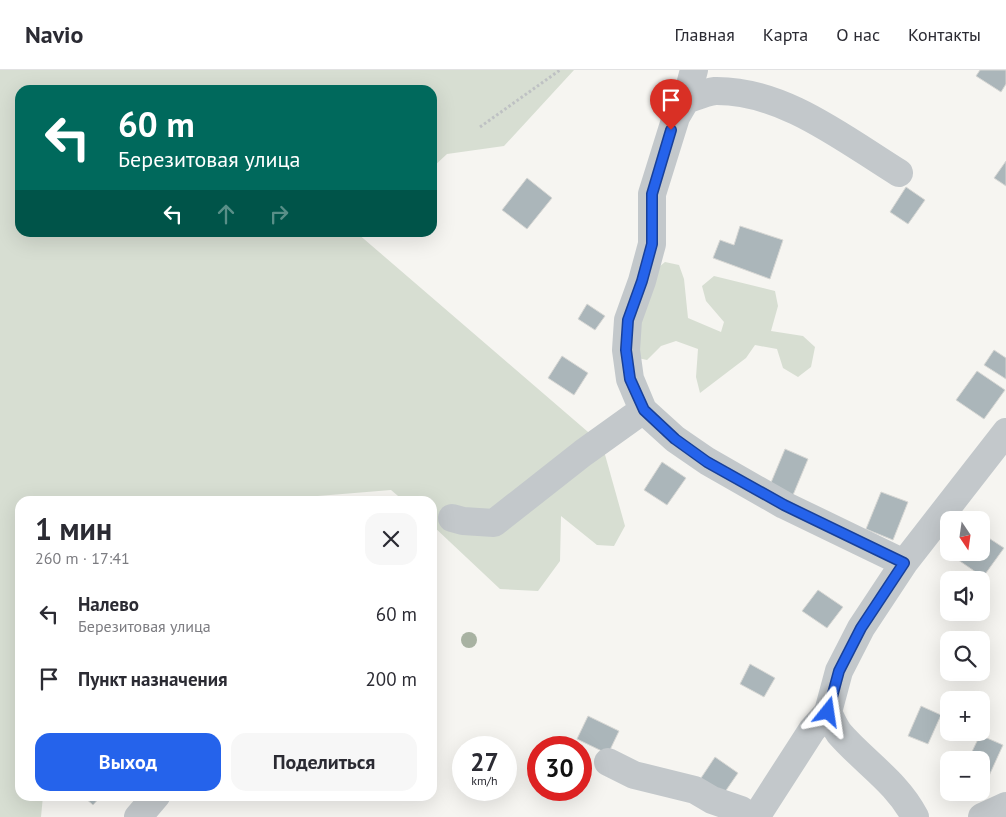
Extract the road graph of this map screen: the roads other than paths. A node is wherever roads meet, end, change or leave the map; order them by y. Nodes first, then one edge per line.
1 (694, 70) edge
2 (686, 100) junction
3 (899, 173) dead end
4 (644, 410) junction
5 (1006, 432) edge
6 (452, 518) dead end
7 (904, 563) junction
8 (828, 712) junction
9 (608, 762) dead end
10 (152, 801) edge
11 (1006, 806) edge
12 (138, 817) edge
13 (751, 817) edge
14 (756, 817) edge
15 (915, 817) edge
16 (982, 817) edge

1 - 2 street
2 - 3 street
2 - 4 street
4 - 6 street
4 - 7 street
5 - 7 street
7 - 8 street
8 - 14 street
8 - 15 street
9 - 13 street
10 - 12 street
11 - 16 street

